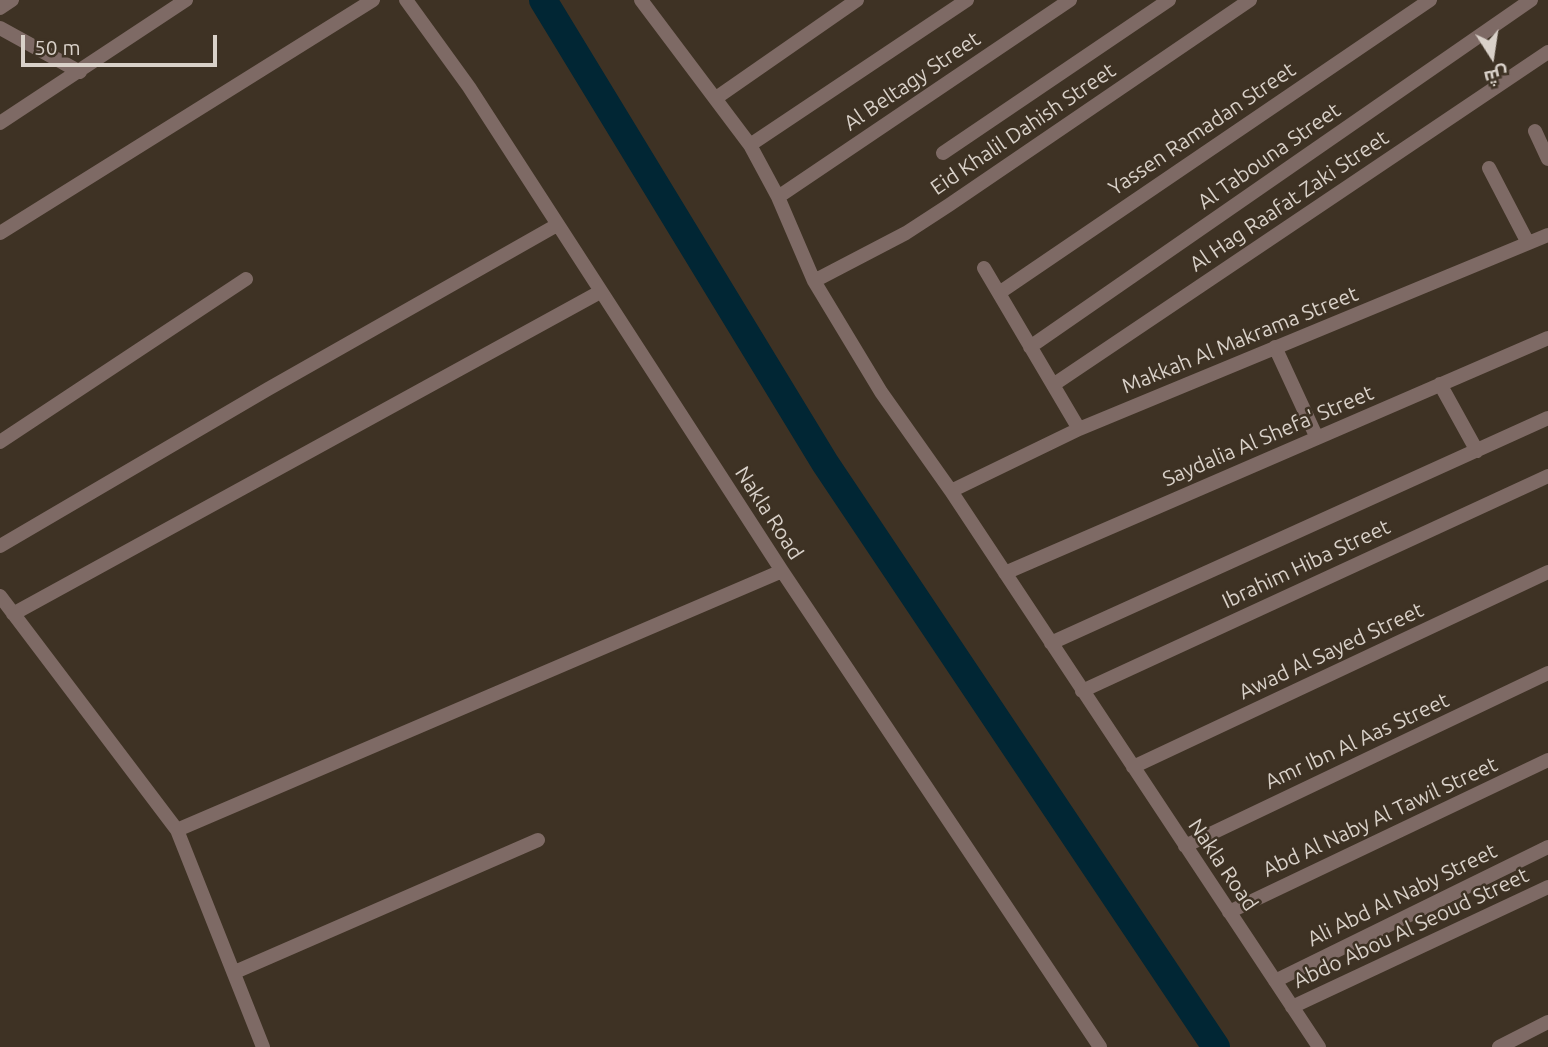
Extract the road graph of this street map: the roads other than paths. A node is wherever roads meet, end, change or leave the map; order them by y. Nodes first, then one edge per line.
1 (12, 0) edge
2 (186, 0) edge
3 (373, 0) edge
4 (406, 0) edge
5 (641, 0) edge
6 (857, 0) edge
7 (967, 0) edge
8 (1070, 0) edge
9 (1169, 0) edge
10 (1250, 0) edge
11 (1430, 0) edge
12 (1531, 0) edge
13 (0, 8) edge
14 (0, 28) edge
15 (1548, 52) edge
16 (80, 72) junction
17 (716, 98) junction
18 (0, 123) edge
19 (1535, 131) dead end
20 (750, 145) junction
21 (943, 153) dead end
22 (1548, 159) edge
23 (1489, 168) dead end
24 (778, 197) junction
25 (557, 225) junction
26 (0, 233) edge
27 (1548, 235) edge
28 (1528, 243) junction
29 (984, 268) dead end
30 (246, 279) dead end
31 (814, 281) junction
32 (600, 292) junction
33 (999, 293) junction
34 (1548, 338) edge
35 (1030, 347) junction
36 (1275, 348) junction
37 (1440, 384) junction
38 (1053, 385) junction
39 (1548, 418) edge
40 (1079, 429) junction
41 (1317, 438) junction
42 (0, 442) edge
43 (1476, 451) junction
44 (1548, 476) edge
45 (951, 491) junction
46 (0, 546) edge
47 (782, 571) junction
48 (1548, 572) edge
49 (1005, 573) junction
50 (0, 596) edge
51 (13, 614) junction
52 (1051, 643) junction
53 (1548, 673) edge
54 (1082, 691) junction
55 (1548, 760) edge
56 (1133, 767) junction
57 (177, 830) junction
58 (538, 841) dead end
59 (1185, 846) junction
60 (1548, 847) edge
61 (1548, 887) edge
62 (1229, 912) junction
63 (235, 972) junction
64 (1275, 981) junction
65 (1292, 1007) junction
66 (1548, 1023) edge
67 (263, 1047) edge
68 (1100, 1047) edge
69 (1319, 1047) edge
70 (1499, 1047) edge

1 - 13 street
2 - 16 street
3 - 26 street
4 - 25 street, Nakla Road
5 - 17 street, Nakla Road
6 - 17 street
7 - 20 street
8 - 24 street, Al Beltagy Street
9 - 21 street
10 - 31 street, Eid Khalil Dahish Street
11 - 33 street, Yassen Ramadan Street
12 - 35 street, Al Tabouna Street
14 - 16 street
15 - 38 street, Al Hag Raafat Zaki Street
16 - 18 street
17 - 20 street, Nakla Road
19 - 22 street
20 - 24 street, Nakla Road
23 - 28 street
24 - 31 street, Nakla Road
25 - 32 street, Nakla Road
25 - 46 street
27 - 28 street, Makkah Al Makrama Street
28 - 36 street, Makkah Al Makrama Street
29 - 33 street
30 - 42 street
31 - 45 street, Nakla Road
32 - 47 street, Nakla Road
32 - 51 street
33 - 35 street
34 - 37 street, Saydalia Al Shefa' Street
35 - 38 street
36 - 40 street, Makkah Al Makrama Street
36 - 41 street
37 - 41 street, Saydalia Al Shefa' Street
37 - 43 street
38 - 40 street
39 - 43 street
40 - 45 street, Makkah Al Makrama Street
41 - 49 street, Saydalia Al Shefa' Street
43 - 52 street
44 - 54 street, Ibrahim Hiba Street
45 - 49 street, Nakla Road
47 - 57 street
47 - 68 street, Nakla Road
48 - 56 street, Awad Al Sayed Street
49 - 52 street, Nakla Road
50 - 51 street
51 - 57 street
52 - 54 street, Nakla Road
53 - 59 street, Amr Ibn Al Aas Street
54 - 56 street, Nakla Road
55 - 62 street, Abd Al Naby Al Tawil Street
56 - 59 street, Nakla Road
57 - 63 street
58 - 63 street
59 - 62 street, Nakla Road
60 - 64 street, Ali Abd Al Naby Street
61 - 65 street, Abdo Abou Al Seoud Street
62 - 64 street, Nakla Road
63 - 67 street
64 - 65 street, Nakla Road
65 - 69 street, Nakla Road
66 - 70 street

